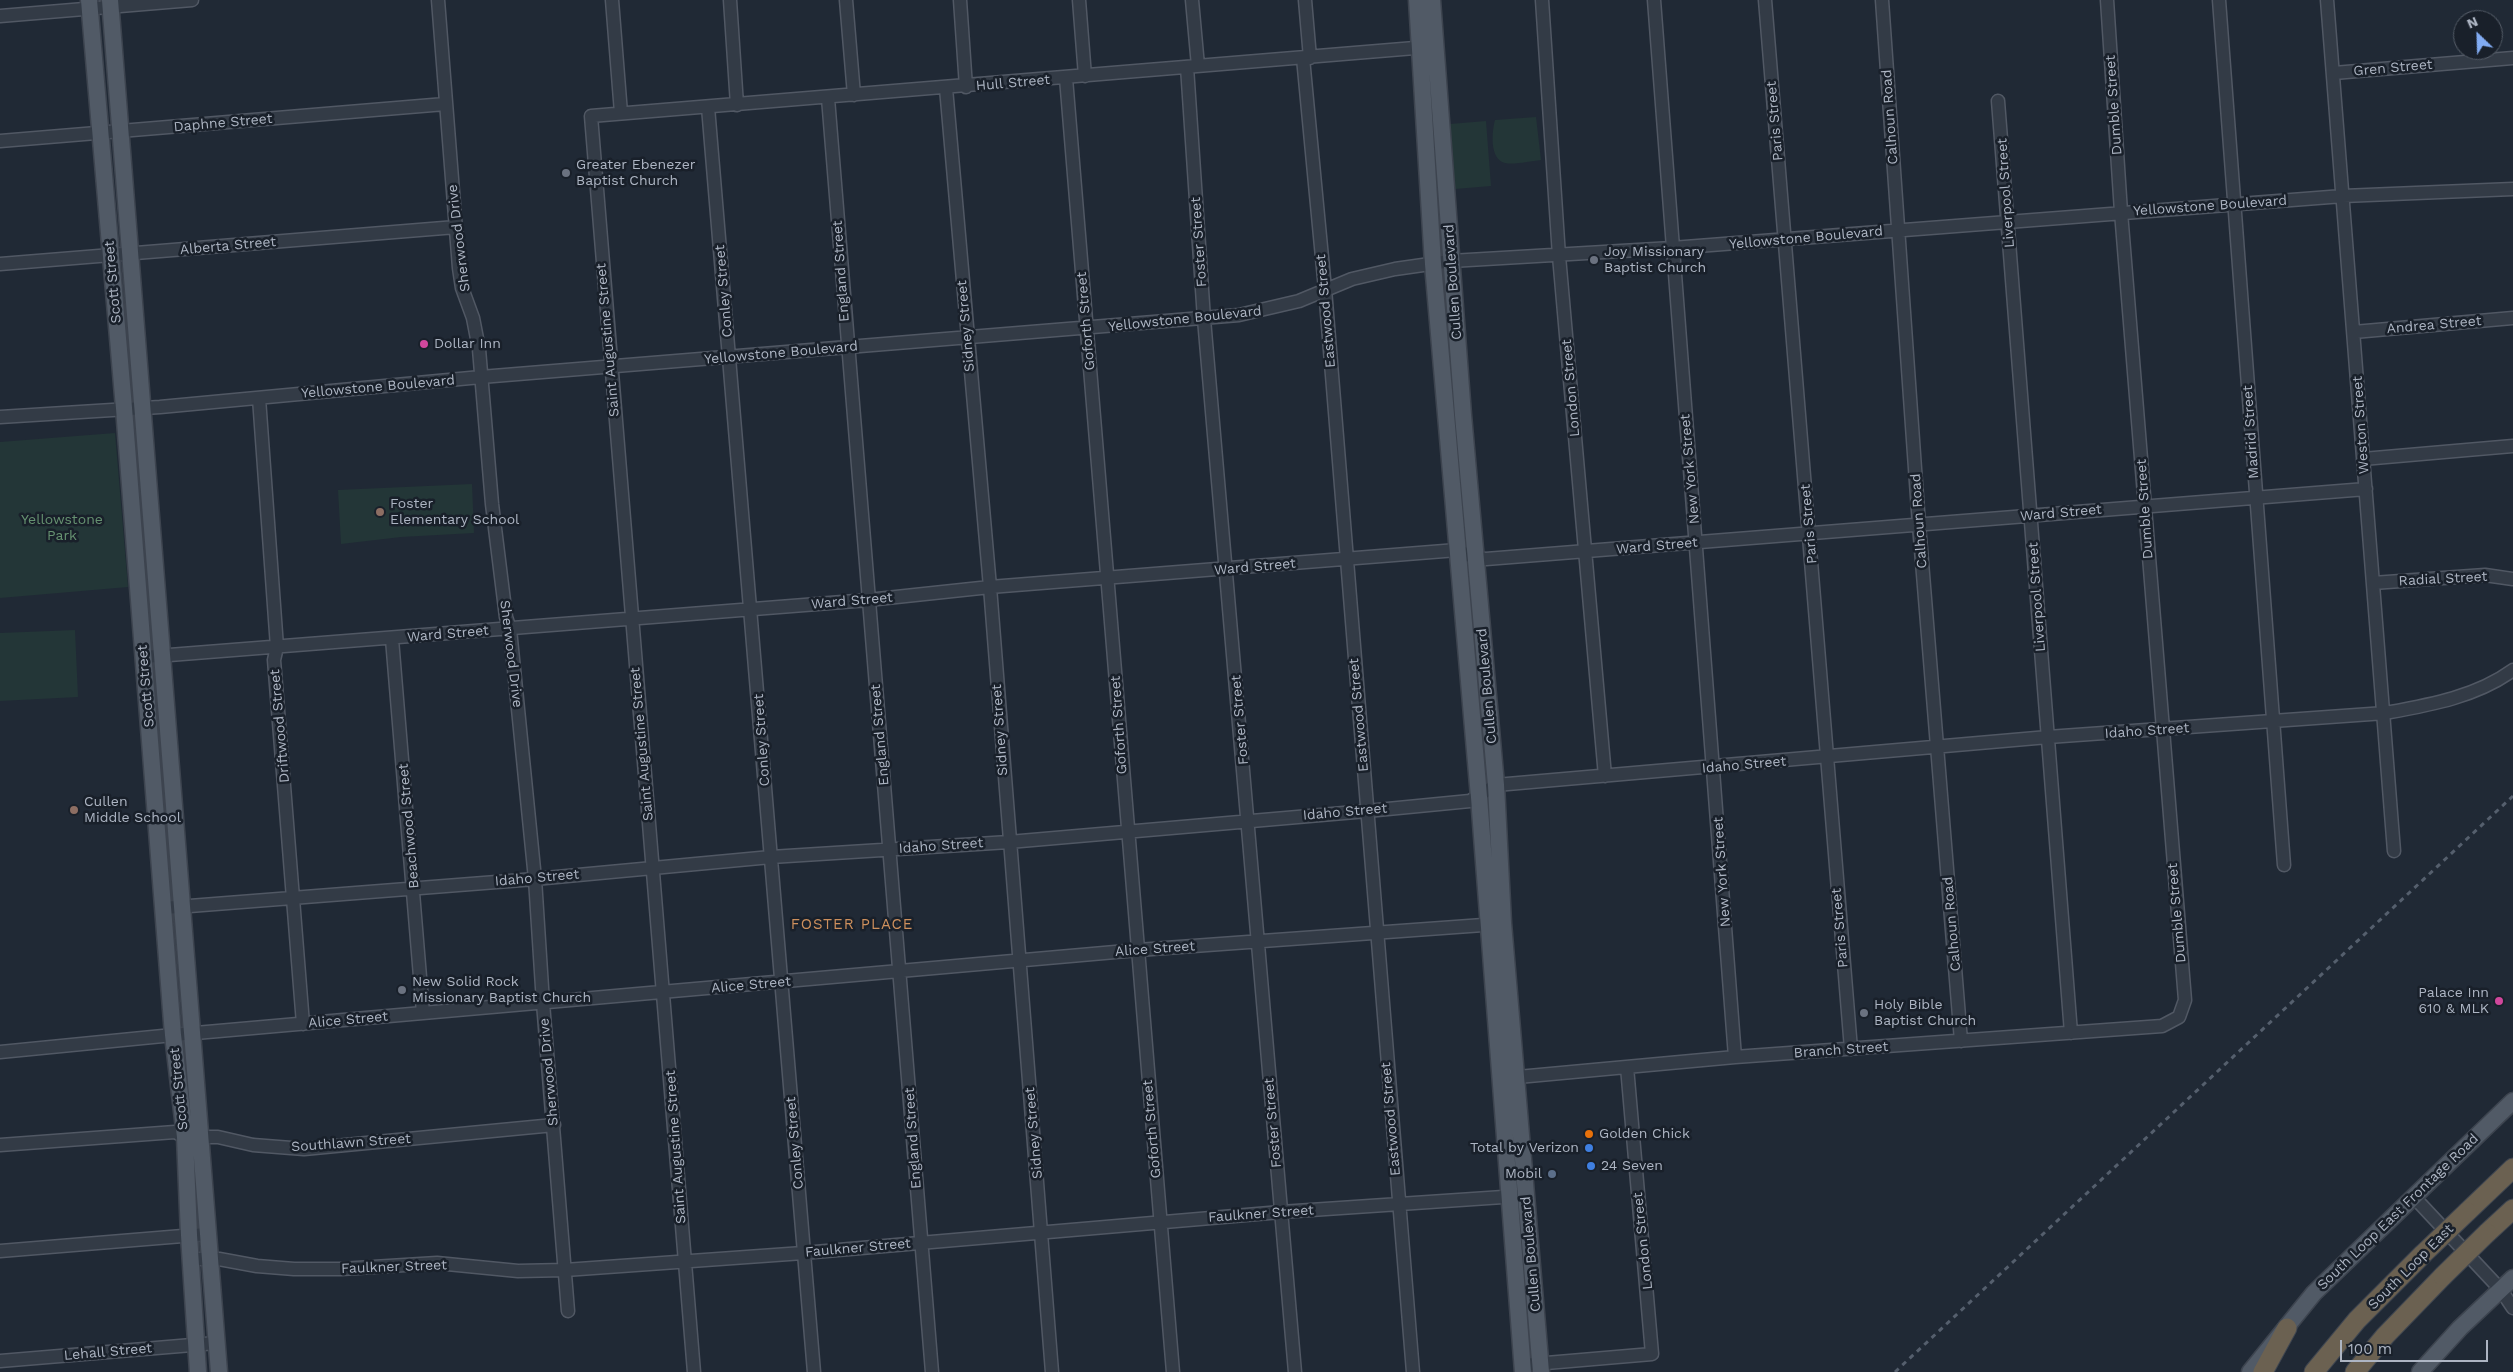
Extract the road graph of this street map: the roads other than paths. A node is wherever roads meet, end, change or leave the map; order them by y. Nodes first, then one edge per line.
1 (192, 0) edge
2 (438, 0) edge
3 (612, 0) edge
4 (730, 0) edge
5 (846, 0) edge
6 (960, 0) edge
7 (1079, 0) edge
8 (1192, 0) edge
9 (1306, 0) edge
10 (1417, 0) edge
11 (1432, 0) edge
12 (1542, 0) edge
13 (1654, 0) edge
14 (1765, 0) edge
15 (1882, 0) edge
16 (2107, 0) edge
17 (2219, 0) edge
18 (2327, 0) edge
19 (110, 3) edge
20 (89, 4) edge
21 (0, 16) edge
22 (1427, 47) junction
23 (1307, 58) junction
24 (2513, 58) edge
25 (1192, 67) junction
26 (2334, 73) junction
27 (1085, 76) junction
28 (1066, 78) junction
29 (966, 87) junction
30 (946, 88) junction
31 (854, 95) junction
32 (828, 98) junction
33 (1998, 101) dead end
34 (445, 104) junction
35 (737, 105) junction
36 (708, 107) junction
37 (621, 113) junction
38 (591, 116) joint
39 (119, 131) junction
40 (101, 133) junction
41 (0, 141) edge
42 (2513, 189) edge
43 (2343, 196) junction
44 (2235, 204) junction
45 (2121, 212) junction
46 (2008, 222) junction
47 (456, 227) junction
48 (1897, 230) junction
49 (1784, 239) junction
50 (1672, 248) junction
51 (128, 254) junction
52 (110, 255) junction
53 (1559, 256) junction
54 (1451, 261) junction
55 (0, 264) edge
56 (1433, 264) junction
57 (1324, 290) junction
58 (2513, 318) edge
59 (1204, 319) junction
60 (1086, 329) junction
61 (2354, 332) junction
62 (966, 338) junction
63 (847, 348) junction
64 (730, 357) junction
65 (610, 367) junction
66 (481, 377) junction
67 (259, 398) junction
68 (142, 406) junction
69 (124, 408) junction
70 (1455, 416) junction
71 (0, 417) edge
72 (2513, 446) edge
73 (2364, 459) junction
74 (2366, 489) junction
75 (2255, 498) junction
76 (2145, 507) junction
77 (2031, 516) junction
78 (1919, 525) junction
79 (1810, 534) junction
80 (1696, 543) junction
81 (1457, 550) junction
82 (1585, 552) junction
83 (154, 557) junction
84 (136, 558) junction
85 (1475, 558) junction
86 (1346, 559) junction
87 (1227, 570) junction
88 (1108, 578) junction
89 (2513, 579) edge
90 (2373, 583) junction
91 (990, 587) junction
92 (868, 600) junction
93 (752, 608) junction
94 (632, 618) junction
95 (510, 629) junction
96 (392, 639) junction
97 (277, 647) junction
98 (162, 656) junction
99 (144, 657) junction
100 (2513, 670) edge
101 (1486, 673) junction
102 (1468, 675) junction
103 (2384, 713) junction
104 (2273, 720) junction
105 (2162, 730) junction
106 (2048, 737) junction
107 (1937, 748) junction
108 (1826, 757) junction
109 (1715, 767) junction
110 (1605, 776) junction
111 (1496, 785) junction
112 (1479, 797) junction
113 (1367, 811) junction
114 (1249, 820) junction
115 (1127, 831) junction
116 (1009, 842) junction
117 (890, 849) junction
118 (2394, 851) dead end
119 (771, 857) junction
120 (2284, 865) dead end
121 (652, 869) junction
122 (535, 879) junction
123 (414, 888) junction
124 (294, 899) junction
125 (183, 906) junction
126 (164, 908) junction
127 (1495, 924) junction
128 (1376, 933) junction
129 (1258, 942) junction
130 (1138, 950) junction
131 (1020, 961) junction
132 (900, 971) junction
133 (782, 982) junction
134 (664, 992) junction
135 (543, 1003) junction
136 (423, 1013) junction
137 (2179, 1017) joint
138 (303, 1024) junction
139 (193, 1033) junction
140 (2070, 1033) junction
141 (173, 1034) junction
142 (1961, 1041) junction
143 (1851, 1049) junction
144 (0, 1052) edge
145 (1735, 1057) junction
146 (1627, 1067) junction
147 (1508, 1078) junction
148 (2513, 1101) edge
149 (554, 1125) junction
150 (193, 1138) junction
151 (0, 1146) edge
152 (2513, 1168) edge
153 (1526, 1195) junction
154 (2412, 1196) junction
155 (1509, 1197) junction
156 (1398, 1205) junction
157 (2513, 1210) edge
158 (1281, 1212) junction
159 (1160, 1222) junction
160 (1042, 1233) junction
161 (207, 1234) junction
162 (189, 1235) junction
163 (921, 1243) junction
164 (0, 1251) edge
165 (803, 1253) junction
166 (209, 1258) junction
167 (190, 1259) junction
168 (685, 1262) junction
169 (565, 1270) junction
170 (2513, 1278) edge
171 (2501, 1290) junction
172 (2513, 1308) edge
173 (568, 1311) dead end
174 (2287, 1328) junction
175 (216, 1343) junction
176 (196, 1345) junction
177 (0, 1361) edge
178 (1523, 1368) edge
179 (1540, 1368) edge
180 (198, 1372) edge
181 (219, 1372) edge
182 (694, 1372) edge
183 (814, 1372) edge
184 (932, 1372) edge
185 (1052, 1372) edge
186 (1173, 1372) edge
187 (1295, 1372) edge
188 (1412, 1372) edge
189 (2250, 1372) edge
190 (2263, 1372) edge
191 (2314, 1372) edge
192 (2355, 1372) edge
193 (2420, 1372) edge

1 - 19 street
2 - 34 street, Sherwood Drive
3 - 37 street
4 - 35 street
5 - 31 street
6 - 29 street
7 - 27 street
8 - 25 street, Foster Street
9 - 23 street, Eastwood Street
10 - 22 main road, Cullen Boulevard
11 - 22 main road, Cullen Boulevard
12 - 53 street, London Street
13 - 50 street, New York Street
14 - 49 street, Paris Street
15 - 48 street, Calhoun Road
16 - 45 street, Dumble Street
17 - 44 street, Madrid Street
18 - 26 street, Weston Street
19 - 20 street
19 - 39 main road, Scott Street
20 - 21 street
20 - 40 main road, Scott Street
22 - 23 street, Hull Street
22 - 54 main road, Cullen Boulevard
22 - 56 main road, Cullen Boulevard
23 - 25 street, Hull Street
23 - 57 street, Eastwood Street
24 - 26 street, Gren Street
25 - 27 street, Hull Street
25 - 59 street, Foster Street
26 - 43 street, Weston Street
27 - 28 street, Hull Street
28 - 29 street, Hull Street
28 - 60 street, Goforth Street
29 - 30 street, Hull Street
30 - 31 street, Hull Street
30 - 62 street, Sidney Street
31 - 32 street, Hull Street
32 - 35 street, Hull Street
32 - 63 street, England Street
33 - 46 street, Liverpool Street
34 - 39 street, Daphne Street
34 - 47 street, Sherwood Drive
35 - 36 street, Hull Street
36 - 37 street, Hull Street
36 - 64 street, Conley Street
37 - 38 street, Hull Street
38 - 65 street, Saint Augustine Street
39 - 40 street, Daphne Street
39 - 51 main road, Scott Street
40 - 41 street, Daphne Street
40 - 52 main road, Scott Street
42 - 43 street, Yellowstone Boulevard
43 - 44 street, Yellowstone Boulevard
43 - 61 street, Weston Street
44 - 45 street, Yellowstone Boulevard
44 - 75 street, Madrid Street
45 - 46 street, Yellowstone Boulevard
45 - 76 street, Dumble Street
46 - 48 street, Yellowstone Boulevard
46 - 77 street, Liverpool Street
47 - 51 street, Alberta Street
47 - 66 street, Sherwood Drive
48 - 49 street, Yellowstone Boulevard
48 - 78 street, Calhoun Road
49 - 50 street, Yellowstone Boulevard
49 - 79 street, Paris Street
50 - 53 street, Yellowstone Boulevard
50 - 80 street, New York Street
51 - 52 street, Alberta Street
51 - 68 main road, Scott Street
52 - 55 street, Alberta Street
52 - 69 main road, Scott Street
53 - 54 street, Yellowstone Boulevard
53 - 82 street, London Street
54 - 56 street, Yellowstone Boulevard
54 - 70 main road, Cullen Boulevard
56 - 57 street, Yellowstone Boulevard
56 - 70 main road, Cullen Boulevard
57 - 59 street, Yellowstone Boulevard
57 - 86 street, Eastwood Street
58 - 61 street, Andrea Street
59 - 60 street, Yellowstone Boulevard
59 - 87 street, Foster Street
60 - 62 street, Yellowstone Boulevard
60 - 88 street, Goforth Street
61 - 73 street, Weston Street
62 - 63 street, Yellowstone Boulevard
62 - 91 street, Sidney Street
63 - 64 street, Yellowstone Boulevard
63 - 92 street, England Street
64 - 65 street, Yellowstone Boulevard
64 - 93 street, Conley Street
65 - 66 street, Yellowstone Boulevard
65 - 94 street, Saint Augustine Street
66 - 67 street, Yellowstone Boulevard
66 - 95 street, Sherwood Drive
67 - 68 street, Yellowstone Boulevard
67 - 97 street, Driftwood Street
68 - 69 street, Yellowstone Boulevard
68 - 83 main road, Scott Street
69 - 71 street, Yellowstone Boulevard
69 - 84 main road, Scott Street
70 - 81 main road, Cullen Boulevard
70 - 85 main road, Cullen Boulevard
72 - 73 street
73 - 74 street, Weston Street
74 - 75 street, Ward Street
74 - 90 street, Weston Street
75 - 76 street, Ward Street
75 - 104 street, Madrid Street
76 - 77 street, Ward Street
76 - 105 street, Dumble Street
77 - 78 street, Ward Street
77 - 106 street, Liverpool Street
78 - 79 street, Ward Street
78 - 107 street, Calhoun Road
79 - 80 street, Ward Street
79 - 108 street, Paris Street
80 - 82 street, Ward Street
80 - 109 street, New York Street
81 - 85 street, Ward Street
81 - 86 street, Ward Street
81 - 102 main road, Cullen Boulevard
82 - 85 street, Ward Street
82 - 110 street, London Street
83 - 84 main road
83 - 98 main road, Scott Street
84 - 99 main road, Scott Street
85 - 101 main road, Cullen Boulevard
86 - 87 street, Ward Street
86 - 113 street, Eastwood Street
87 - 88 street, Ward Street
87 - 114 street, Foster Street
88 - 91 street, Ward Street
88 - 115 street, Goforth Street
89 - 90 street, Radial Street
90 - 103 street, Weston Street
91 - 92 street, Ward Street
91 - 116 street, Sidney Street
92 - 93 street, Ward Street
92 - 117 street, England Street
93 - 94 street, Ward Street
93 - 119 street, Conley Street
94 - 95 street, Ward Street
94 - 121 street, Saint Augustine Street
95 - 96 street, Ward Street
95 - 122 street, Sherwood Drive
96 - 97 street, Ward Street
96 - 123 street, Beachwood Street
97 - 98 street, Ward Street
97 - 124 street, Driftwood Street
98 - 99 street, Ward Street
98 - 125 main road, Scott Street
99 - 126 main road, Scott Street
100 - 103 street, Idaho Street
101 - 102 main road
101 - 111 main road, Cullen Boulevard
102 - 112 main road, Cullen Boulevard
103 - 104 street, Idaho Street
103 - 118 street, Weston Street
104 - 105 street, Idaho Street
104 - 120 street, Madrid Street
105 - 106 street, Idaho Street
105 - 137 street, Dumble Street
106 - 107 street, Idaho Street
106 - 140 street, Liverpool Street
107 - 108 street, Idaho Street
107 - 142 street, Calhoun Road
108 - 109 street, Idaho Street
108 - 143 street, Paris Street
109 - 110 street, Idaho Street
109 - 145 street, New York Street
110 - 111 street, Idaho Street
111 - 112 street, Idaho Street
111 - 127 main road, Cullen Boulevard
112 - 113 street, Idaho Street
112 - 127 main road, Cullen Boulevard
113 - 114 street, Idaho Street
113 - 128 street, Eastwood Street
114 - 115 street, Idaho Street
114 - 129 street, Foster Street
115 - 116 street, Idaho Street
115 - 130 street, Goforth Street
116 - 117 street, Idaho Street
116 - 131 street, Sidney Street
117 - 119 street, Idaho Street
117 - 132 street, England Street
119 - 121 street, Idaho Street
119 - 133 street, Conley Street
121 - 122 street, Idaho Street
121 - 134 street, Saint Augustine Street
122 - 123 street, Idaho Street
122 - 135 street, Sherwood Drive
123 - 124 street, Idaho Street
123 - 136 street, Beachwood Street
124 - 125 street, Idaho Street
124 - 138 street, Driftwood Street
125 - 126 street, Idaho Street
125 - 139 main road, Scott Street
126 - 141 main road, Scott Street
127 - 128 street, Alice Street
127 - 147 main road, Cullen Boulevard
128 - 129 street, Alice Street
128 - 156 street, Eastwood Street
129 - 130 street, Alice Street
129 - 158 street, Foster Street
130 - 131 street, Alice Street
130 - 159 street, Goforth Street
131 - 132 street, Alice Street
131 - 160 street, Sidney Street
132 - 133 street, Alice Street
132 - 163 street, England Street
133 - 134 street, Alice Street
133 - 165 street, Conley Street
134 - 135 street, Alice Street
134 - 168 street, Saint Augustine Street
135 - 136 street, Alice Street
135 - 149 street, Sherwood Drive
136 - 138 street, Alice Street
137 - 140 street, Branch Street
138 - 139 street, Alice Street
139 - 141 street, Alice Street
139 - 150 main road, Scott Street
140 - 142 street, Branch Street
141 - 144 street, Alice Street
141 - 150 main road, Scott Street
142 - 143 street, Branch Street
143 - 145 street, Branch Street
145 - 146 street, Branch Street
146 - 147 street, Branch Street
146 - 179 street, London Street
147 - 153 main road, Cullen Boulevard
147 - 155 main road, Cullen Boulevard
148 - 154 main road, South Loop East Frontage Road
149 - 150 street, Southlawn Street
149 - 169 street, Sherwood Drive
150 - 151 street, Southlawn Street
150 - 161 main road, Scott Street
150 - 162 main road, Scott Street
152 - 191 highway, South Loop East, bridge
153 - 155 street, Faulkner Street
153 - 179 main road, Cullen Boulevard
154 - 171 street
154 - 174 main road, South Loop East Frontage Road
155 - 156 street, Faulkner Street
155 - 178 main road, Cullen Boulevard
156 - 158 street, Faulkner Street
156 - 188 street, Eastwood Street
157 - 192 highway, bridge
158 - 159 street, Faulkner Street
158 - 187 street, Foster Street
159 - 160 street, Faulkner Street
159 - 186 street, Goforth Street
160 - 163 street, Faulkner Street
160 - 185 street, Sidney Street
161 - 162 street
161 - 166 main road, Scott Street
162 - 164 street
162 - 167 main road, Scott Street
163 - 165 street, Faulkner Street
163 - 184 street, England Street
165 - 168 street, Faulkner Street
165 - 183 street, Conley Street
166 - 167 street, Faulkner Street
166 - 169 street, Faulkner Street
166 - 175 main road, Scott Street
167 - 176 main road, Scott Street
168 - 169 street, Faulkner Street
168 - 182 street, Saint Augustine Street
169 - 173 street, Sherwood Drive
170 - 171 main road
171 - 172 street
171 - 193 main road
174 - 189 main road, South Loop East Frontage Road
174 - 190 highway
175 - 176 street, Lehall Street
175 - 181 main road, Scott Street
176 - 177 street, Lehall Street
176 - 180 main road, Scott Street
178 - 179 street

